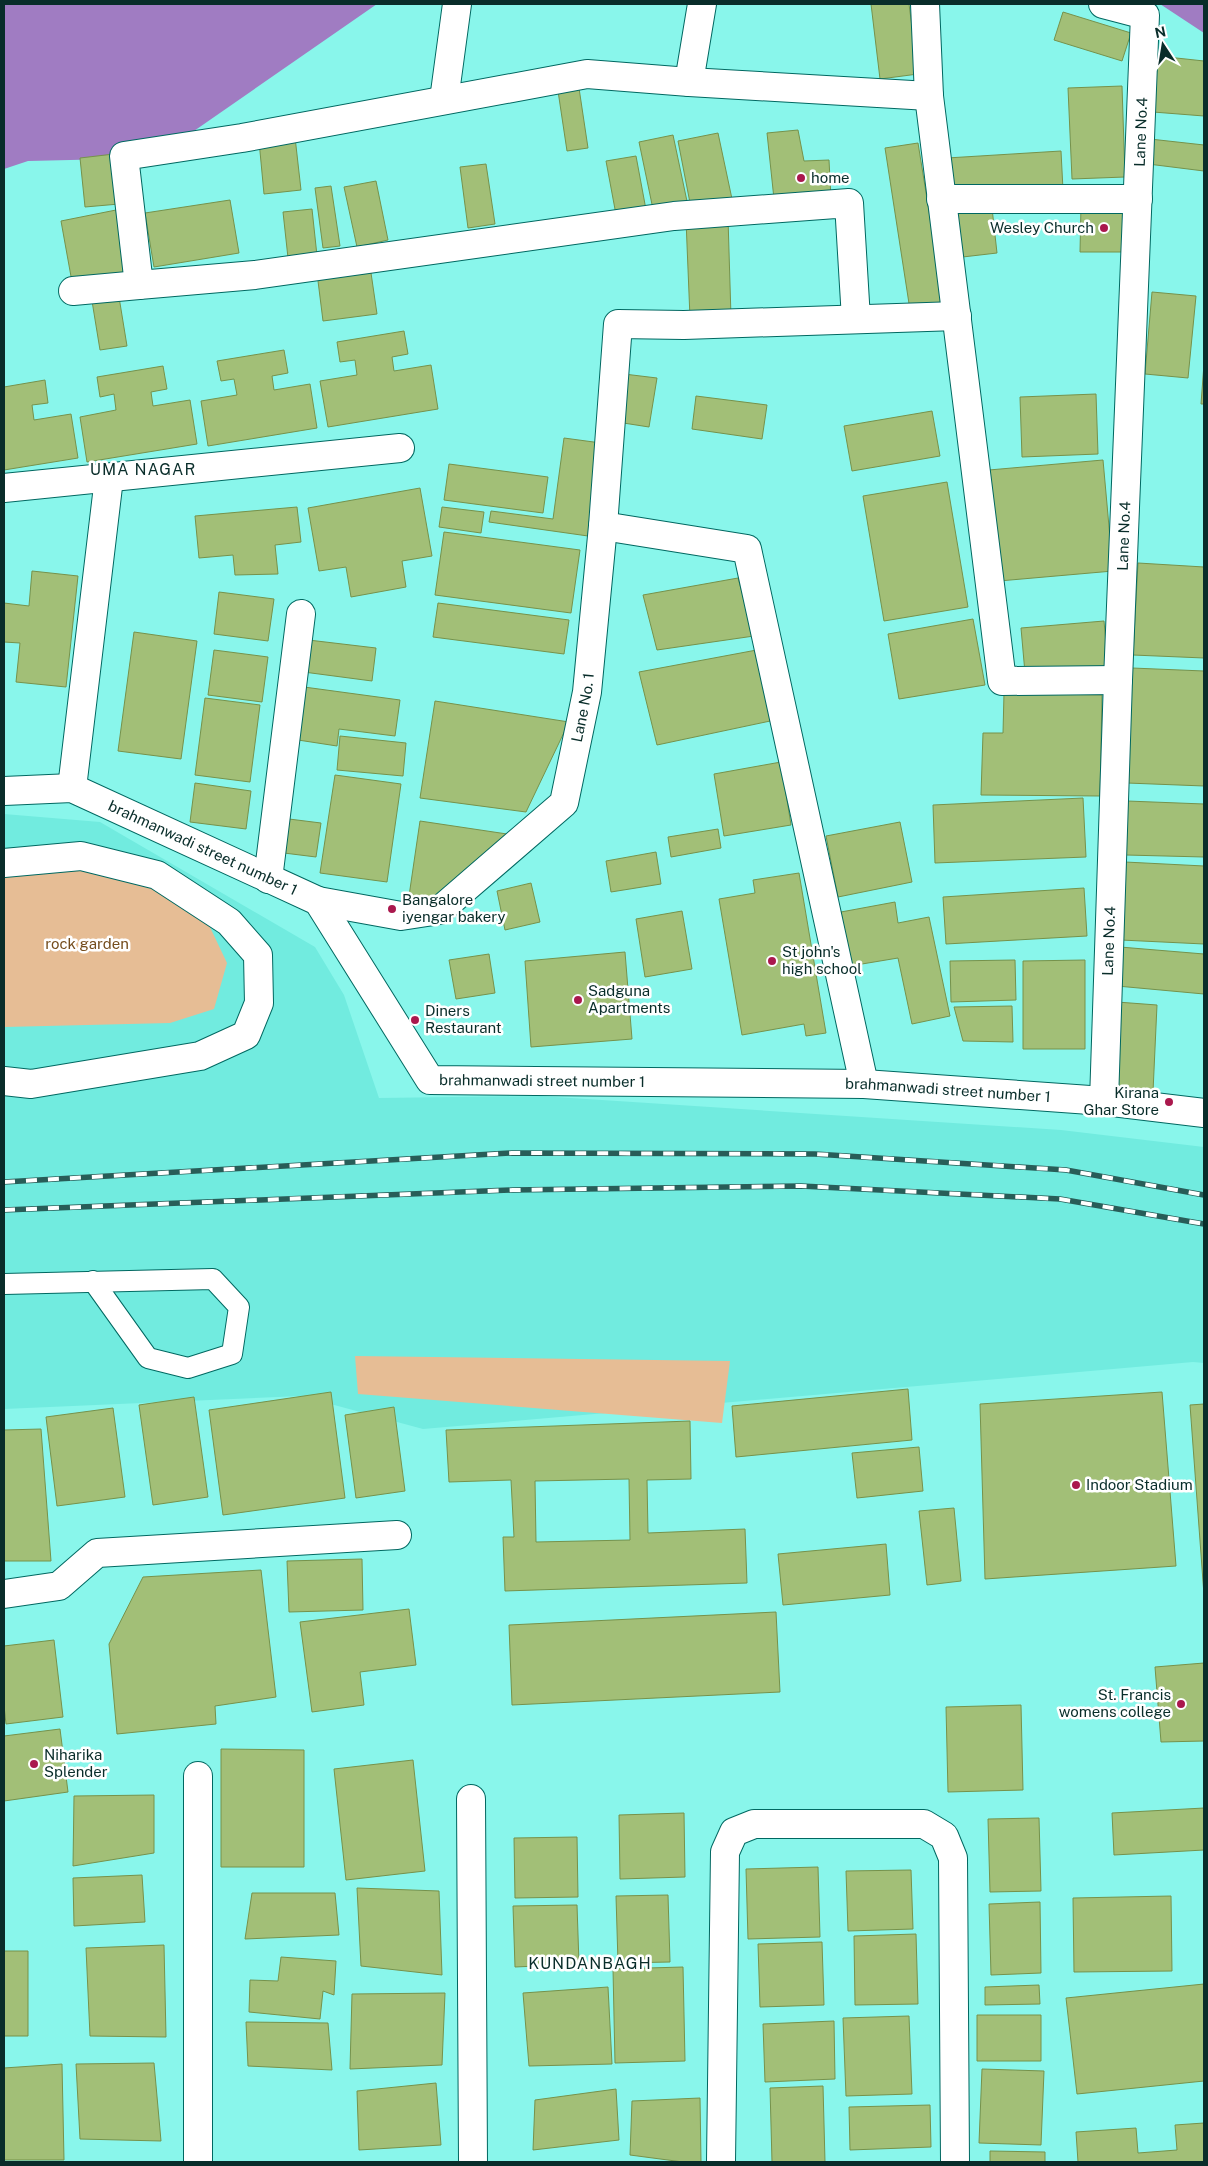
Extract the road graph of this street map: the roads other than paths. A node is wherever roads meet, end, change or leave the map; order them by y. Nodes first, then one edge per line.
1 (457, 4) edge
2 (702, 4) edge
3 (925, 4) edge
4 (1103, 4) edge
5 (689, 82) junction
6 (929, 96) junction
7 (444, 100) junction
8 (941, 198) junction
9 (1138, 199) junction
10 (139, 286) junction
11 (73, 291) dead end
12 (956, 316) junction
13 (856, 319) junction
14 (400, 448) dead end
15 (109, 478) junction
16 (4, 488) edge
17 (603, 526) junction
18 (301, 614) dead end
19 (1118, 680) junction
20 (72, 788) junction
21 (4, 791) edge
22 (4, 863) edge
23 (268, 879) junction
24 (318, 901) junction
25 (4, 1081) edge
26 (864, 1084) junction
27 (1104, 1101) junction
28 (1204, 1113) edge
29 (93, 1281) junction
30 (4, 1284) edge
31 (397, 1535) dead end
32 (4, 1594) edge
33 (198, 1776) dead end
34 (472, 1799) dead end
35 (198, 2162) edge
36 (473, 2162) edge
37 (722, 2162) edge
38 (955, 2162) edge

1 - 7 street
2 - 5 street
3 - 6 street
4 - 9 street, Lane No.4
5 - 6 street
5 - 7 street
6 - 8 street
7 - 10 street
8 - 9 street
8 - 12 street
9 - 19 street, Lane No.4
10 - 11 street
10 - 13 street
12 - 13 street
12 - 19 street
13 - 17 street, Lane No. 1
14 - 15 street
15 - 16 street
15 - 20 street
17 - 24 street, Lane No. 1
17 - 26 street
18 - 23 street
19 - 27 street, Lane No.4
20 - 21 street, brahmanwadi street number 1
20 - 23 street, brahmanwadi street number 1
22 - 25 street
23 - 24 street, brahmanwadi street number 1
24 - 26 street, brahmanwadi street number 1
26 - 27 street, brahmanwadi street number 1
27 - 28 street, brahmanwadi street number 1
29 - 29 lane
29 - 30 lane
31 - 32 street
33 - 35 street
34 - 36 street
37 - 38 street

